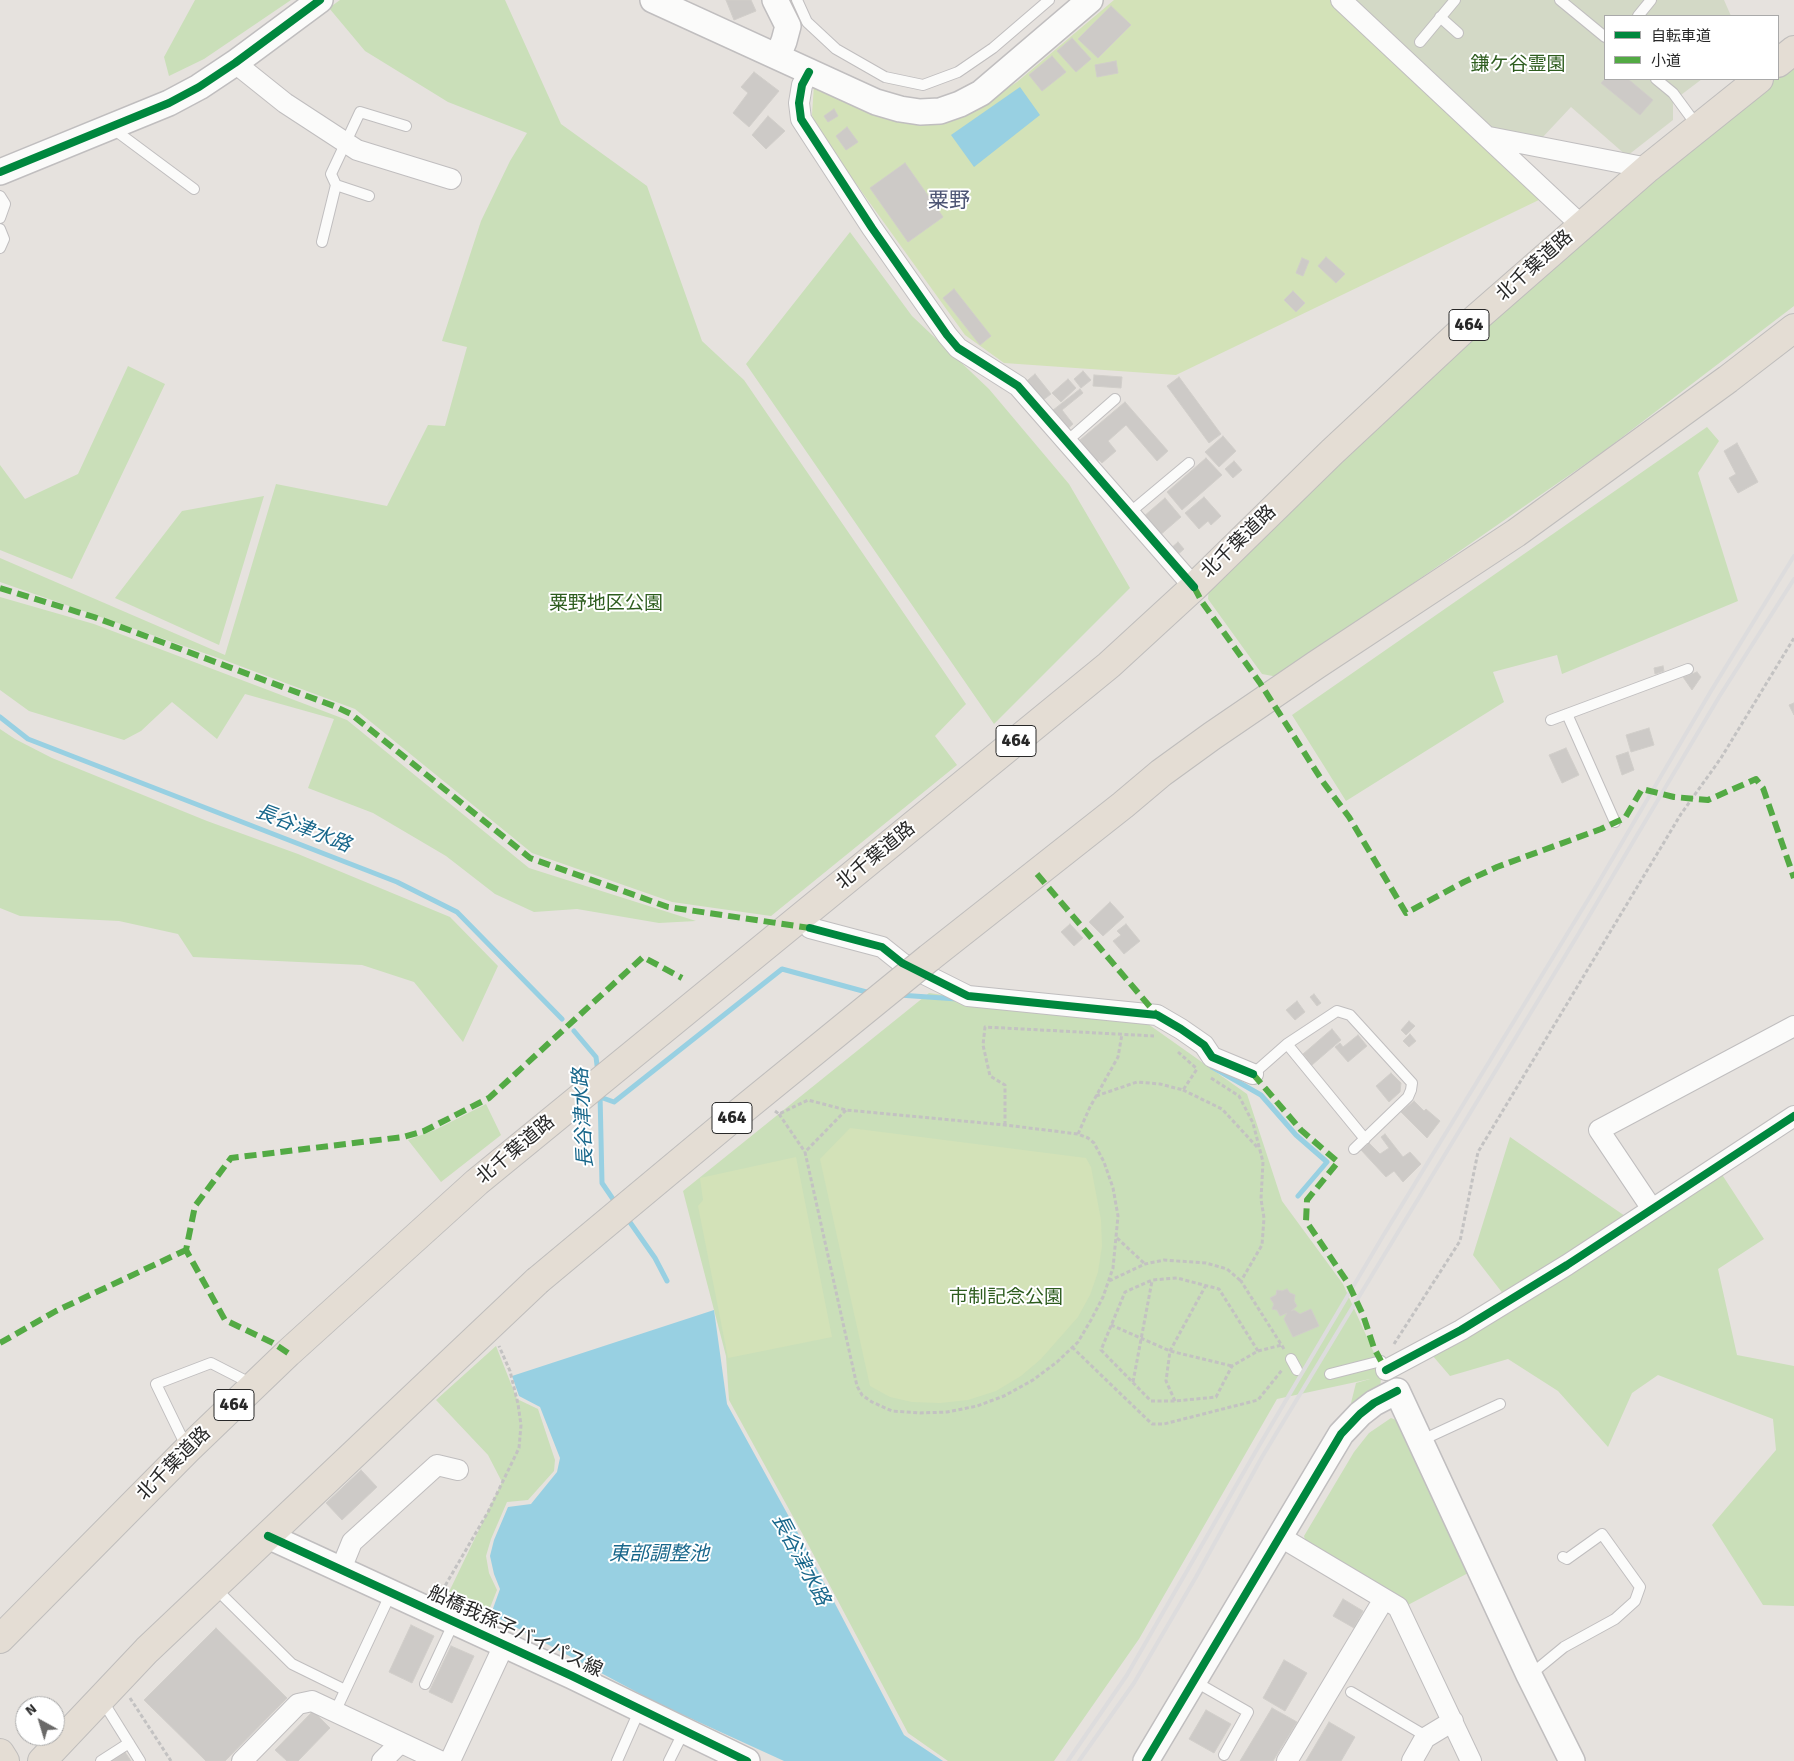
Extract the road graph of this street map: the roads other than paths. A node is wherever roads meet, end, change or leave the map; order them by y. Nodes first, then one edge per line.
1 (320, 0) edge
2 (653, 0) edge
3 (776, 0) edge
4 (797, 0) edge
5 (1049, 0) edge
6 (1090, 0) edge
7 (1341, 0) edge
8 (1455, 0) edge
9 (1560, 0) edge
10 (1651, 0) edge
11 (1639, 15) edge
12 (1440, 17) junction
13 (1458, 33) dead end
14 (1604, 36) edge
15 (1420, 42) dead end
16 (1794, 50) edge
17 (778, 56) junction
18 (235, 62) junction
19 (1779, 62) edge
20 (808, 72) junction
21 (1657, 80) edge
22 (1758, 80) edge
23 (406, 126) dead end
24 (111, 128) junction
25 (1699, 128) junction
26 (1489, 137) junction
27 (346, 144) junction
28 (1648, 168) junction
29 (0, 172) edge
30 (451, 179) dead end
31 (336, 185) junction
32 (194, 189) dead end
33 (0, 196) edge
34 (369, 196) dead end
35 (0, 218) edge
36 (1581, 225) junction
37 (0, 228) edge
38 (322, 242) dead end
39 (0, 248) edge
40 (1794, 328) edge
41 (1115, 399) dead end
42 (1066, 442) junction
43 (1189, 463) dead end
44 (1128, 514) junction
45 (1194, 587) junction
46 (1688, 669) dead end
47 (1568, 714) junction
48 (1551, 720) dead end
49 (1615, 822) dead end
50 (810, 928) dead end
51 (1794, 1026) edge
52 (1287, 1044) junction
53 (1253, 1074) joint
54 (1794, 1116) edge
55 (1365, 1139) junction
56 (1354, 1148) dead end
57 (1652, 1209) junction
58 (1290, 1359) road end
59 (1383, 1366) junction
60 (1297, 1370) dead end
61 (1330, 1374) dead end
62 (255, 1385) junction
63 (1397, 1391) junction
64 (1500, 1404) dead end
65 (1420, 1441) junction
66 (188, 1449) junction
67 (458, 1470) dead end
68 (268, 1536) junction
69 (1279, 1536) junction
70 (1563, 1557) dead end
71 (341, 1569) junction
72 (214, 1588) junction
73 (391, 1592) junction
74 (1384, 1599) junction
75 (455, 1622) junction
76 (0, 1639) edge
77 (504, 1645) junction
78 (1529, 1675) junction
79 (1193, 1681) junction
80 (425, 1684) dead end
81 (345, 1690) junction
82 (1351, 1692) dead end
83 (102, 1699) junction
84 (640, 1709) junction
85 (335, 1712) junction
86 (1453, 1721) junction
87 (684, 1731) junction
88 (1425, 1738) junction
89 (129, 1743) junction
90 (400, 1743) junction
91 (0, 1752) edge
92 (1224, 1755) dead end
93 (5, 1761) edge
94 (42, 1761) edge
95 (101, 1761) edge
96 (140, 1761) edge
97 (242, 1761) edge
98 (382, 1761) edge
99 (440, 1761) edge
100 (450, 1761) edge
101 (617, 1761) edge
102 (669, 1761) edge
103 (747, 1761) edge
104 (1146, 1761) edge
105 (1288, 1761) edge
106 (1412, 1761) edge
107 (1471, 1761) edge
108 (1572, 1761) edge

1 - 18 street
2 - 17 street
3 - 17 street
4 - 5 lane
6 - 20 street
7 - 26 street
8 - 12 lane
9 - 14 lane
10 - 11 lane
12 - 13 lane
12 - 15 lane
16 - 19 highway
17 - 20 street
18 - 24 street
18 - 27 street
20 - 42 street
21 - 25 lane
22 - 25 highway, 北千葉道路 / 464
23 - 27 lane
24 - 29 street
24 - 32 lane
25 - 28 highway, 北千葉道路 / 464
26 - 28 street
26 - 36 street
27 - 30 street
27 - 31 lane
28 - 36 highway, 北千葉道路 / 464
31 - 34 lane
31 - 38 lane
33 - 35 lane
36 - 45 highway, 北千葉道路 / 464
37 - 39 lane
40 - 68 highway, 464, bridge
41 - 42 lane
42 - 44 street
43 - 44 lane
44 - 45 street
45 - 62 highway, 北千葉道路 / 464
46 - 47 lane
47 - 48 lane
47 - 49 lane
50 - 53 street
51 - 57 street
52 - 53 lane
52 - 55 lane
52 - 55 lane
54 - 57 street
55 - 56 lane
57 - 59 street
58 - 60 lane
59 - 61 lane
59 - 63 street
62 - 66 highway, 北千葉道路 / 464
62 - 66 lane
63 - 65 street
63 - 69 street
64 - 65 lane
65 - 78 street
66 - 76 highway, 北千葉道路 / 464
67 - 71 street
68 - 71 street, 船橋我孫子バイパス線
68 - 72 highway, 464
69 - 74 street
69 - 79 street
70 - 78 lane
71 - 73 street, 船橋我孫子バイパス線
72 - 81 lane
72 - 83 highway, 464
73 - 75 street, 船橋我孫子バイパス線
73 - 81 lane
74 - 86 street
74 - 105 street
75 - 77 street, 船橋我孫子バイパス線
75 - 80 lane
77 - 84 street, 船橋我孫子バイパス線
77 - 100 street
78 - 108 street
79 - 92 lane
79 - 104 street
81 - 85 lane
82 - 88 lane
83 - 89 lane
83 - 94 highway, 464
84 - 87 street, 船橋我孫子バイパス線
84 - 101 lane
85 - 90 street
85 - 97 street
86 - 88 street
86 - 107 street
87 - 102 lane
87 - 103 street, 船橋我孫子バイパス線
88 - 106 street
89 - 95 lane
89 - 96 lane
90 - 98 street
90 - 99 street
91 - 93 highway

